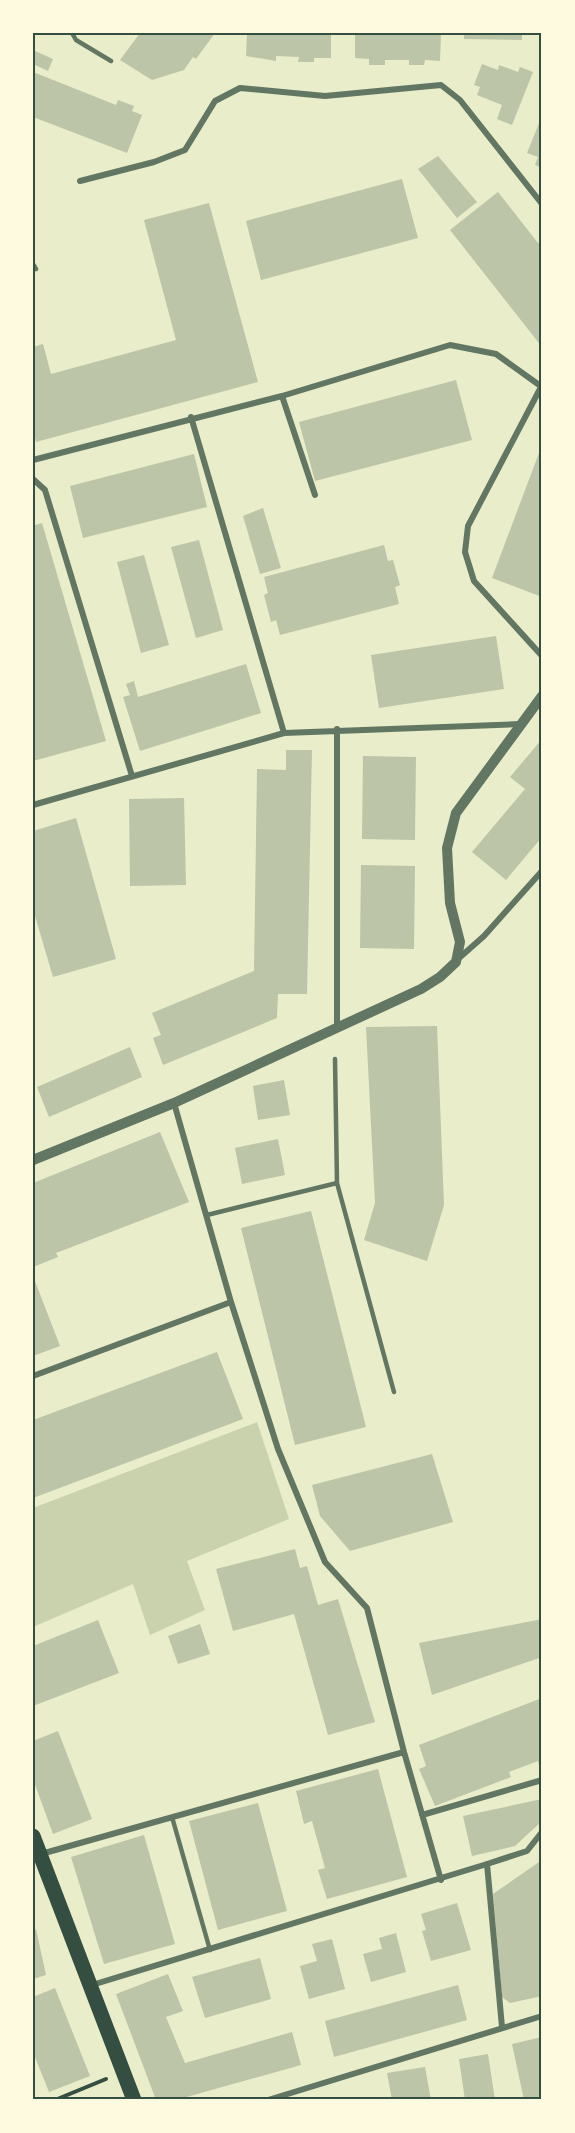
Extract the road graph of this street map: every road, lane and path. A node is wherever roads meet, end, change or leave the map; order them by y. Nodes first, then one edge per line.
1 (72, 33) edge
2 (111, 61) dead end
3 (80, 181) dead end
4 (542, 204) edge
5 (542, 387) edge
6 (282, 396) junction
7 (191, 417) junction
8 (33, 460) edge
9 (33, 479) edge
10 (315, 495) dead end
11 (542, 656) edge
12 (542, 696) edge
13 (520, 724) junction
14 (337, 729) junction
15 (284, 734) junction
16 (132, 776) junction
17 (33, 805) edge
18 (542, 871) edge
19 (456, 962) junction
20 (337, 1027) junction
21 (335, 1059) dead end
22 (174, 1104) junction
23 (33, 1160) edge
24 (336, 1183) junction
25 (207, 1215) junction
26 (231, 1302) junction
27 (33, 1376) edge
28 (394, 1392) dead end
29 (405, 1752) junction
30 (542, 1780) edge
31 (422, 1815) junction
32 (172, 1817) junction
33 (542, 1832) edge
34 (33, 1836) edge
35 (40, 1854) junction
36 (487, 1864) junction
37 (441, 1880) junction
38 (210, 1950) junction
39 (89, 1986) junction
40 (542, 2016) edge
41 (502, 2028) junction
42 (123, 2072) junction
43 (55, 2100) edge
44 (134, 2100) edge
45 (268, 2100) edge

1 - 2 lane
3 - 4 street
5 - 6 street
5 - 11 street
6 - 7 street
6 - 10 street
7 - 8 street
7 - 15 street
9 - 16 street
12 - 13 street
13 - 14 street
13 - 19 street
14 - 15 street
14 - 20 street
15 - 16 street
16 - 17 street
18 - 19 street
19 - 20 street
20 - 22 street
21 - 24 lane
22 - 23 street
22 - 25 street
24 - 25 lane
24 - 28 lane
25 - 26 street
26 - 27 street
26 - 29 street
29 - 31 street
29 - 32 street
30 - 31 street
31 - 37 street
32 - 35 street
32 - 38 lane
33 - 36 street
34 - 35 main road
35 - 39 main road
36 - 37 street
36 - 41 street
37 - 38 street
38 - 39 street
39 - 42 main road
40 - 41 street
41 - 45 street
42 - 43 path
42 - 44 main road

